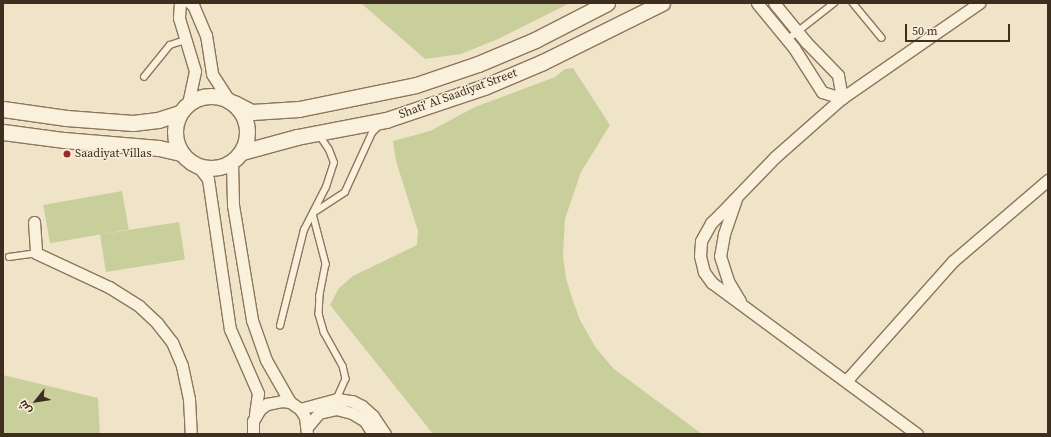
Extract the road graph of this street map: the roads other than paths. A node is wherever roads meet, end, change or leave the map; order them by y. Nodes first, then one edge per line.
1 (180, 3) edge
2 (190, 3) edge
3 (607, 3) edge
4 (662, 3) edge
5 (757, 3) edge
6 (774, 3) edge
7 (834, 3) edge
8 (853, 3) edge
9 (979, 3) edge
10 (798, 32) junction
11 (882, 38) dead end
12 (185, 40) junction
13 (787, 40) junction
14 (144, 78) dead end
15 (842, 98) junction
16 (231, 102) junction
17 (3, 109) edge
18 (184, 109) junction
19 (386, 120) junction
20 (3, 132) edge
21 (317, 133) junction
22 (181, 153) junction
23 (237, 158) junction
24 (198, 166) junction
25 (1048, 180) edge
26 (736, 197) junction
27 (313, 214) junction
28 (34, 222) dead end
29 (36, 253) junction
30 (8, 257) dead end
31 (744, 308) junction
32 (280, 326) dead end
33 (846, 381) junction
34 (337, 399) junction
35 (290, 402) junction
36 (300, 409) junction
37 (255, 415) junction
38 (308, 430) edge
39 (191, 434) edge
40 (253, 434) edge
41 (373, 434) edge
42 (385, 434) edge
43 (917, 434) edge

1 - 12 street
2 - 16 street
3 - 16 street, Shati' Al Saadiyat Street
4 - 19 street, Shati' Al Saadiyat Street
5 - 13 street
6 - 10 street
7 - 10 lane
8 - 11 lane
9 - 15 street
10 - 13 lane
10 - 15 street
12 - 14 lane
12 - 18 street
13 - 15 street
15 - 26 street
16 - 18 street
16 - 23 street
17 - 18 street
18 - 22 street
19 - 21 street, Shati' Al Saadiyat Street
19 - 27 lane
20 - 22 street
21 - 23 street, Shati' Al Saadiyat Street
21 - 27 lane
22 - 24 street
23 - 24 street
23 - 35 street
24 - 37 street
25 - 33 street
26 - 31 street
26 - 31 street
27 - 32 lane
27 - 34 lane
28 - 29 street
29 - 30 lane
29 - 39 street
31 - 33 street
33 - 43 street
34 - 36 street
34 - 42 street
35 - 36 street
35 - 37 street
36 - 38 street
37 - 40 street
38 - 41 street

